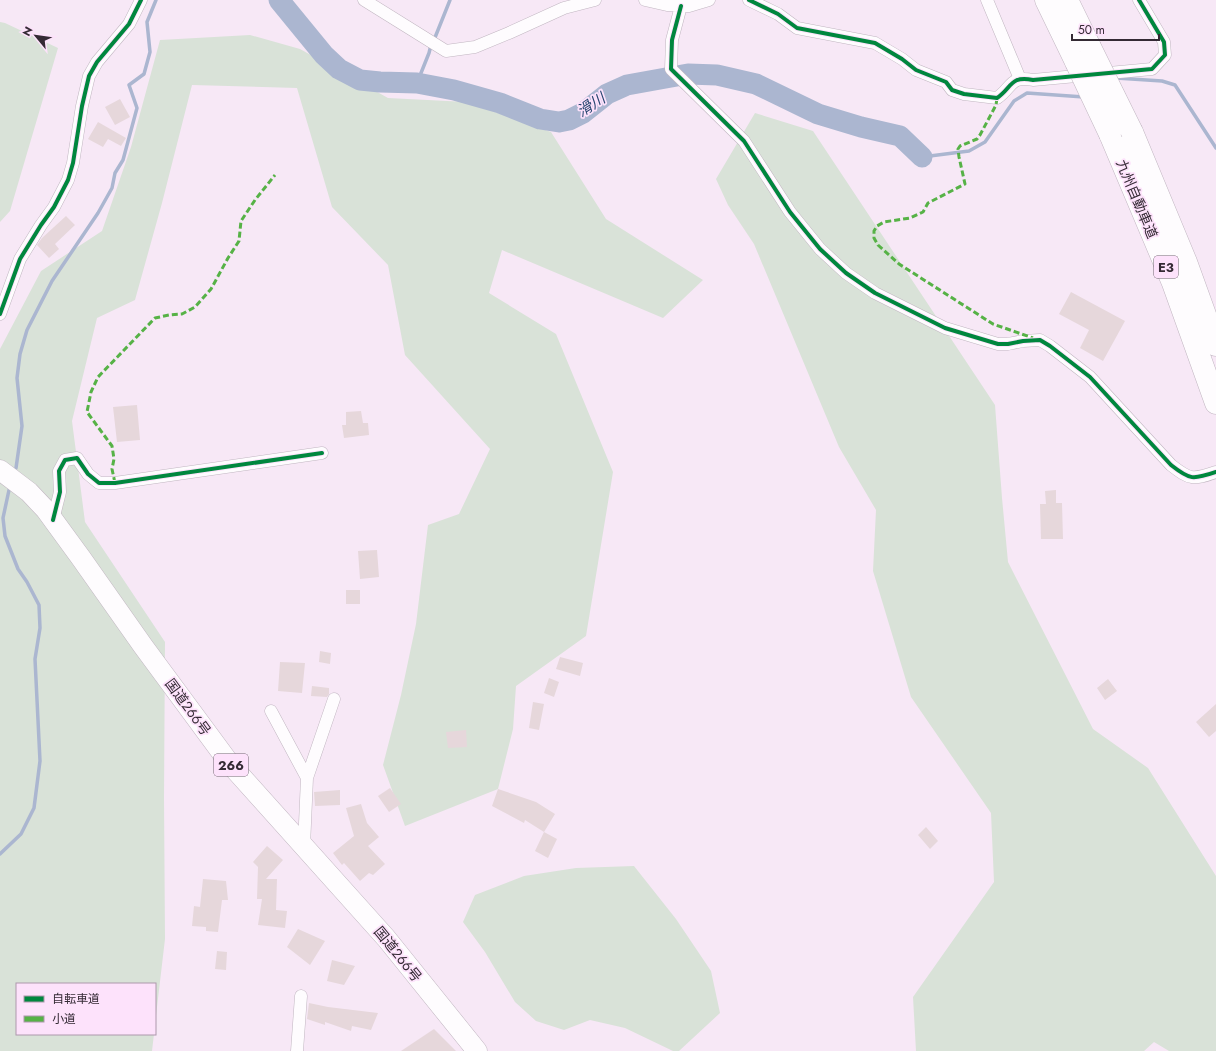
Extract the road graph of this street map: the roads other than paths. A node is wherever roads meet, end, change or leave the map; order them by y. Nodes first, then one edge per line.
1 (141, 0) edge
2 (364, 0) edge
3 (594, 0) edge
4 (645, 0) edge
5 (709, 0) edge
6 (749, 0) edge
7 (986, 0) edge
8 (1046, 0) edge
9 (1067, 0) edge
10 (1140, 0) edge
11 (681, 6) junction
12 (1083, 55) junction
13 (1020, 78) junction
14 (0, 314) edge
15 (1216, 345) edge
16 (1216, 403) edge
17 (322, 453) dead end
18 (0, 470) edge
19 (1213, 473) edge
20 (53, 520) junction
21 (334, 699) dead end
22 (307, 778) junction
23 (304, 846) junction
24 (301, 996) dead end
25 (297, 1051) edge
26 (476, 1051) edge

1 - 14 street
2 - 3 street
4 - 11 street
5 - 11 street
6 - 13 street
7 - 13 street
8 - 12 highway, 九州自動車道 / E3
9 - 12 highway, 九州自動車道 / E3
10 - 13 street
11 - 19 street
12 - 15 highway, 九州自動車道 / E3, bridge
12 - 16 highway, 九州自動車道 / E3, bridge
17 - 20 street
18 - 20 highway, 国道266号 / 266
20 - 23 highway, 国道266号 / 266
21 - 22 street
22 - 22 street
22 - 23 street
23 - 26 highway, 国道266号 / 266
24 - 25 street

